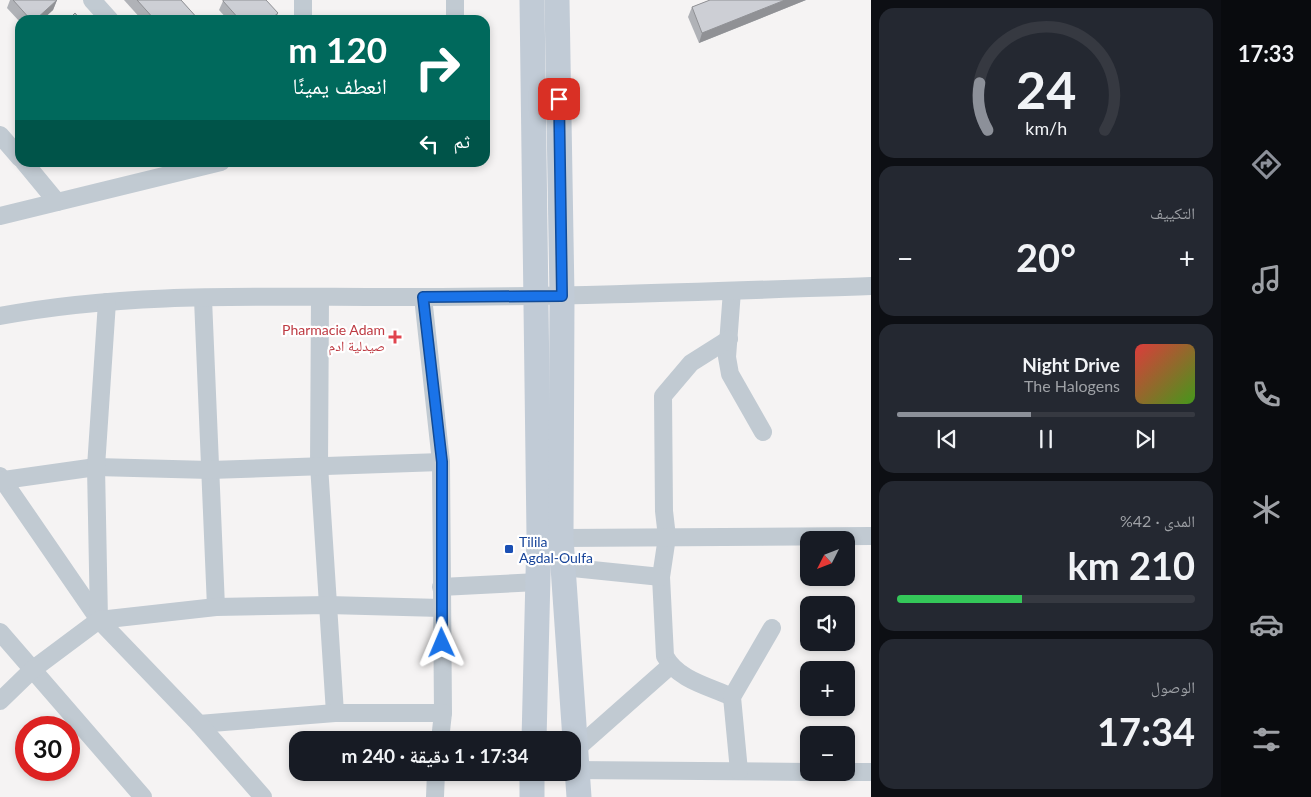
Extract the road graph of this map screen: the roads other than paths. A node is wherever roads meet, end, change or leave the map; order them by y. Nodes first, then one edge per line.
1 (92, 0) edge
2 (455, 0) edge
3 (532, 0) edge
4 (557, 0) edge
5 (106, 15) edge
6 (455, 15) edge
7 (0, 135) edge
8 (15, 152) edge
9 (28, 167) edge
10 (201, 167) edge
11 (58, 202) junction
12 (0, 216) edge
13 (871, 286) edge
14 (732, 291) junction
15 (537, 295) junction
16 (562, 296) junction
17 (423, 297) junction
18 (320, 298) junction
19 (204, 299) junction
20 (107, 302) junction
21 (0, 316) edge
22 (729, 339) junction
23 (763, 432) dead end
24 (442, 462) junction
25 (319, 465) junction
26 (96, 468) junction
27 (210, 470) junction
28 (1, 480) edge
29 (871, 536) edge
30 (667, 537) junction
31 (561, 538) junction
32 (563, 568) junction
33 (661, 577) junction
34 (538, 582) junction
35 (441, 587) junction
36 (328, 604) junction
37 (216, 608) junction
38 (441, 608) junction
39 (99, 620) junction
40 (772, 628) dead end
41 (0, 632) edge
42 (670, 666) junction
43 (32, 670) junction
44 (732, 697) junction
45 (0, 701) edge
46 (335, 713) junction
47 (443, 713) junction
48 (199, 724) junction
49 (441, 731) edge
50 (534, 731) edge
51 (573, 731) edge
52 (581, 757) edge
53 (581, 763) edge
54 (739, 771) junction
55 (800, 772) edge
56 (855, 772) edge
57 (871, 772) edge
58 (532, 781) edge
59 (577, 781) edge
60 (143, 797) edge
61 (263, 797) edge
62 (532, 797) edge
63 (578, 797) edge

1 - 5 street
2 - 6 street
3 - 15 street
4 - 16 street
7 - 8 street
9 - 11 street
10 - 11 street
11 - 12 street
13 - 14 street
14 - 16 street
14 - 22 street
15 - 16 street
15 - 17 street
15 - 34 street
16 - 31 street
17 - 18 street
17 - 24 street
18 - 19 street
18 - 25 street
19 - 20 street
19 - 27 street
20 - 21 street
20 - 26 street
22 - 23 street
22 - 30 street
24 - 25 street
24 - 35 street
25 - 27 street
25 - 36 street
26 - 27 street
26 - 28 street
26 - 39 street
27 - 37 street
28 - 39 street
29 - 30 street
30 - 31 street
30 - 33 street
31 - 32 street
32 - 33 street
32 - 51 street
33 - 42 street
34 - 35 street
34 - 50 street
35 - 38 street
36 - 37 street
36 - 38 street
36 - 46 street
37 - 39 street
38 - 47 street
39 - 43 street
39 - 48 street
40 - 44 street
41 - 43 street
42 - 44 street
42 - 52 street
43 - 45 street
43 - 60 street
44 - 54 street
46 - 47 street
46 - 48 street
47 - 49 street
48 - 61 street
53 - 54 street
54 - 55 street
56 - 57 street
58 - 62 street
59 - 63 street

